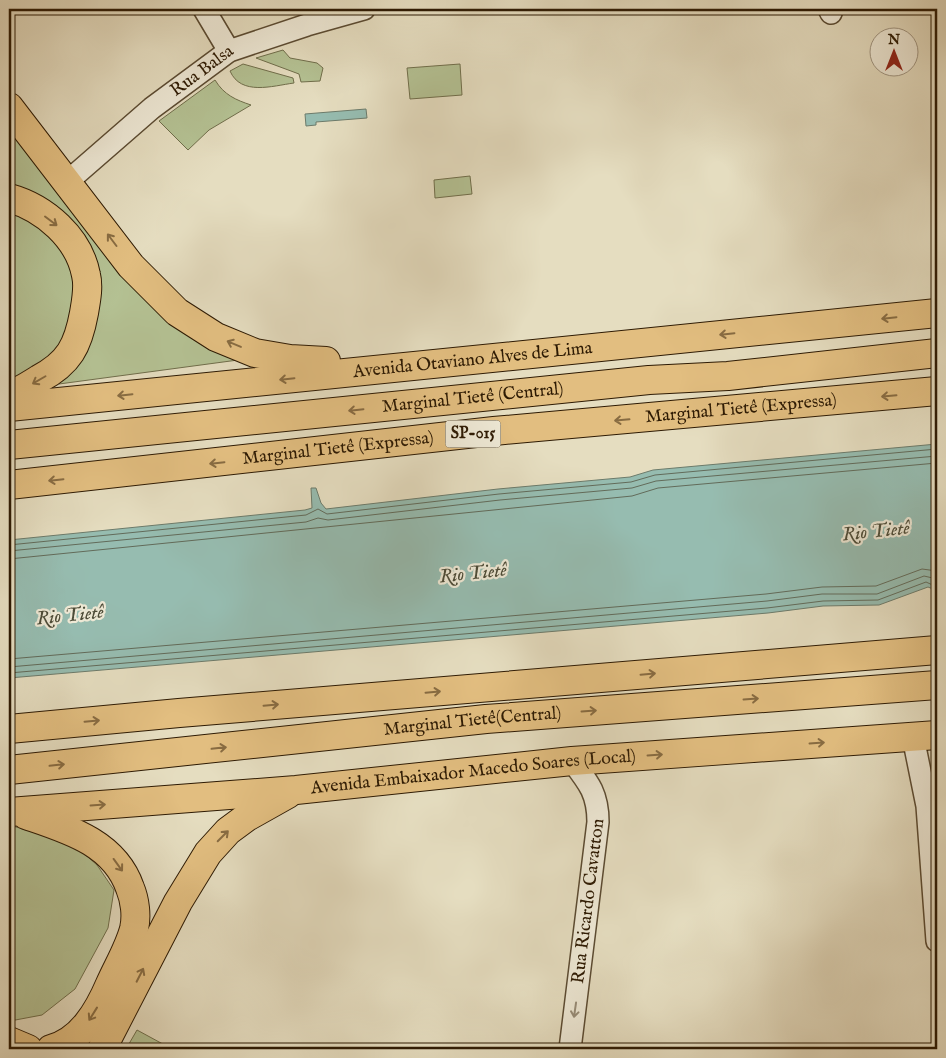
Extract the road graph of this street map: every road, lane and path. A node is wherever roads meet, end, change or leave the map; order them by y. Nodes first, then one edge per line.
1 (204, 9) edge
2 (360, 9) edge
3 (229, 51) junction
4 (9, 107) edge
5 (67, 182) junction
6 (9, 198) edge
7 (937, 313) edge
8 (937, 334) edge
9 (937, 353) edge
10 (384, 369) junction
11 (649, 380) junction
12 (934, 390) edge
13 (9, 394) edge
14 (9, 407) edge
15 (9, 445) edge
16 (9, 485) edge
17 (937, 650) edge
18 (937, 685) edge
19 (9, 729) edge
20 (925, 736) edge
21 (572, 761) junction
22 (9, 770) edge
23 (296, 790) junction
24 (12, 811) edge
25 (933, 818) edge
26 (937, 941) edge
27 (9, 1043) edge
28 (11, 1049) edge
29 (28, 1049) edge
30 (51, 1049) edge
31 (102, 1049) edge
32 (570, 1049) edge

1 - 3 street
2 - 3 street, Rua Balsa
3 - 5 street, Rua Balsa
4 - 5 highway
10 -> 5 highway
6 -> 13 highway
7 -> 10 highway, Avenida Otaviano Alves de Lima
8 - 11 highway
9 - 11 highway, Marginal Tietê (Central)
10 -> 14 highway, Avenida Otaviano Alves de Lima
11 -> 15 highway, Marginal Tietê (Central)
12 -> 16 highway, Marginal Tietê (Expressa) / SP-015
19 -> 17 highway
22 -> 18 highway, Marginal Tietê(Central)
21 -> 20 highway, Avenida Embaixador Macedo Soares (Local)
20 - 25 street
21 - 23 highway, Avenida Embaixador Macedo Soares (Local)
21 -> 32 street, Rua Ricardo Cavatton
24 -> 23 highway, Avenida Embaixador Macedo Soares (Local)
31 -> 23 highway
24 -> 30 highway
25 - 26 street
27 - 28 street
27 - 29 highway

